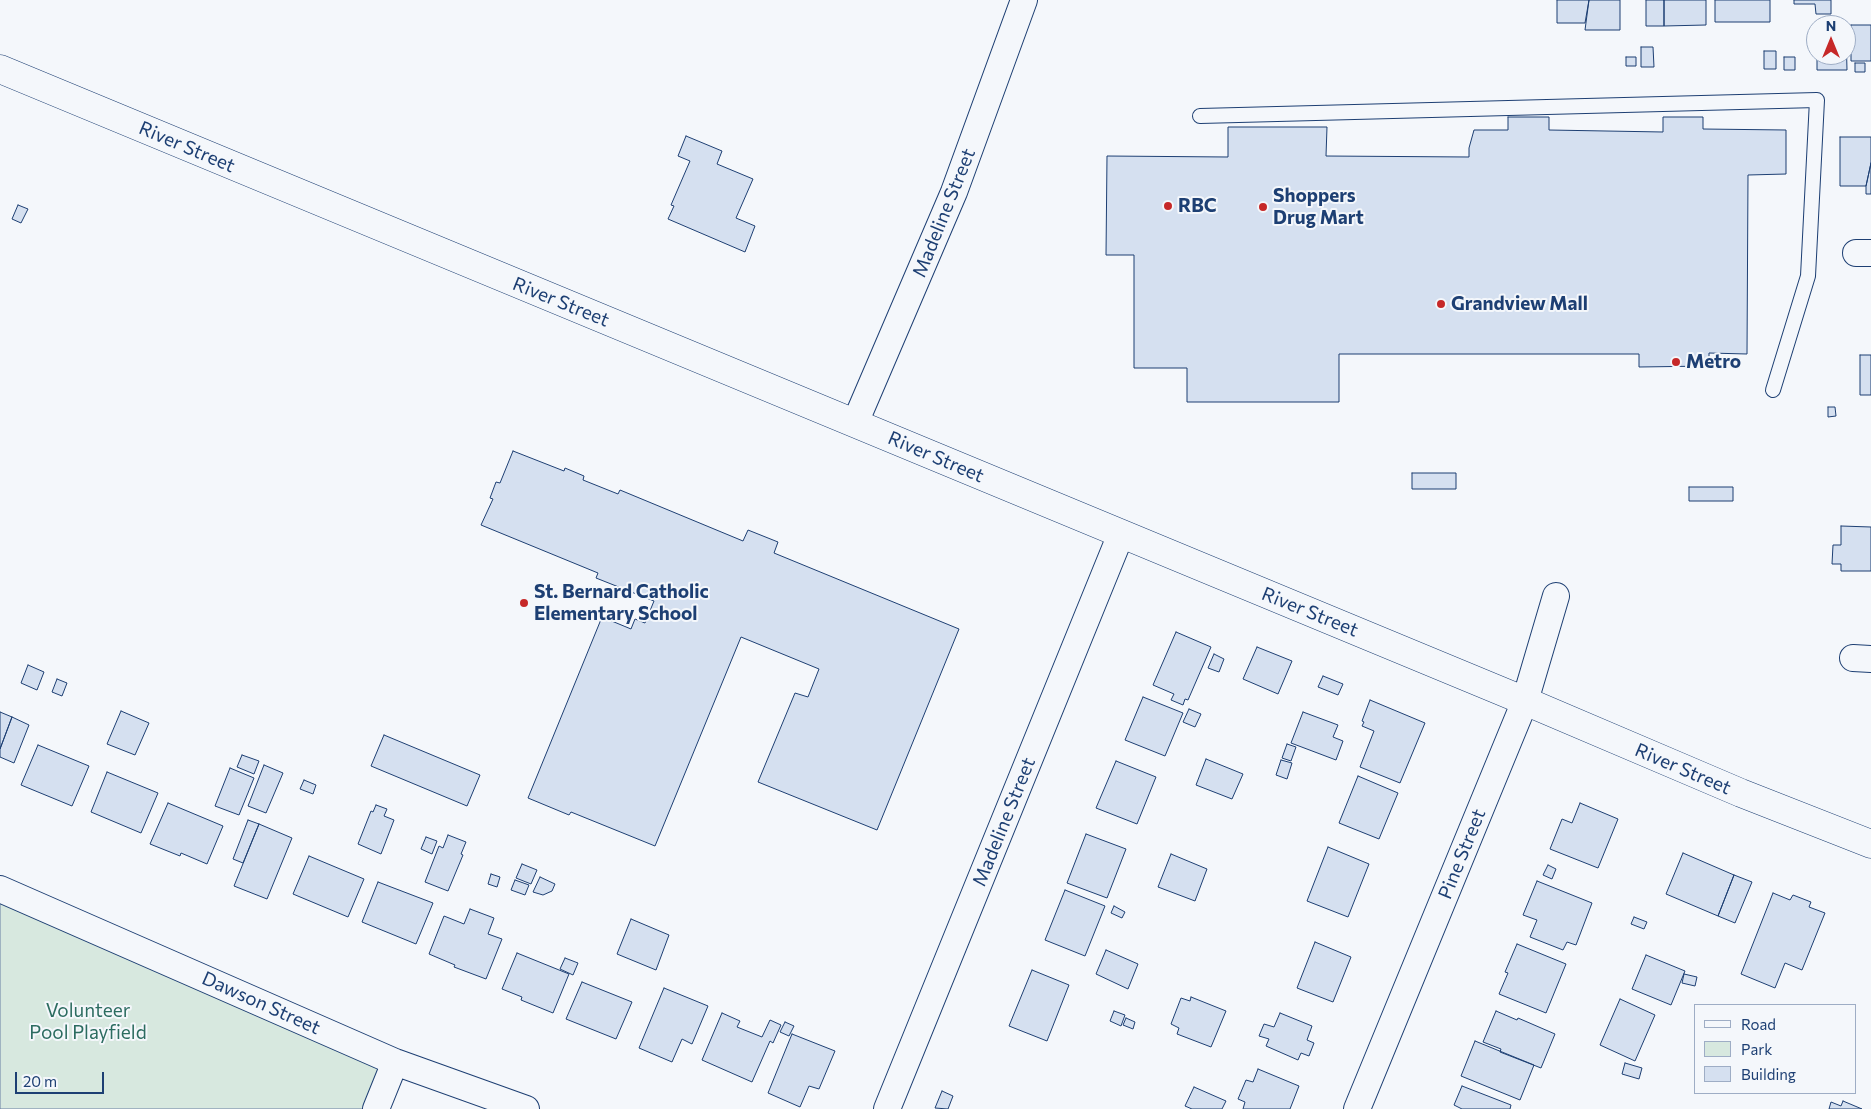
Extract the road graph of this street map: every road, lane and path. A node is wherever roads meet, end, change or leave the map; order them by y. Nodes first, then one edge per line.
1 (1024, 0) edge
2 (0, 70) edge
3 (1200, 116) dead end
4 (1773, 390) dead end
5 (856, 423) junction
6 (1121, 534) junction
7 (1556, 596) dead end
8 (1525, 702) junction
9 (1871, 844) edge
10 (0, 889) edge
11 (395, 1062) junction
12 (376, 1109) edge
13 (526, 1109) edge
14 (887, 1109) edge
15 (1357, 1109) edge

1 - 5 street, Madeline Street
2 - 5 main road, River Street
3 - 4 lane
5 - 6 main road, River Street
6 - 8 main road, River Street
6 - 14 street, Madeline Street
7 - 8 street, Pine Street
8 - 9 main road, River Street
8 - 15 street, Pine Street
10 - 11 street, Dawson Street
11 - 12 street
11 - 13 street, Dawson Street

